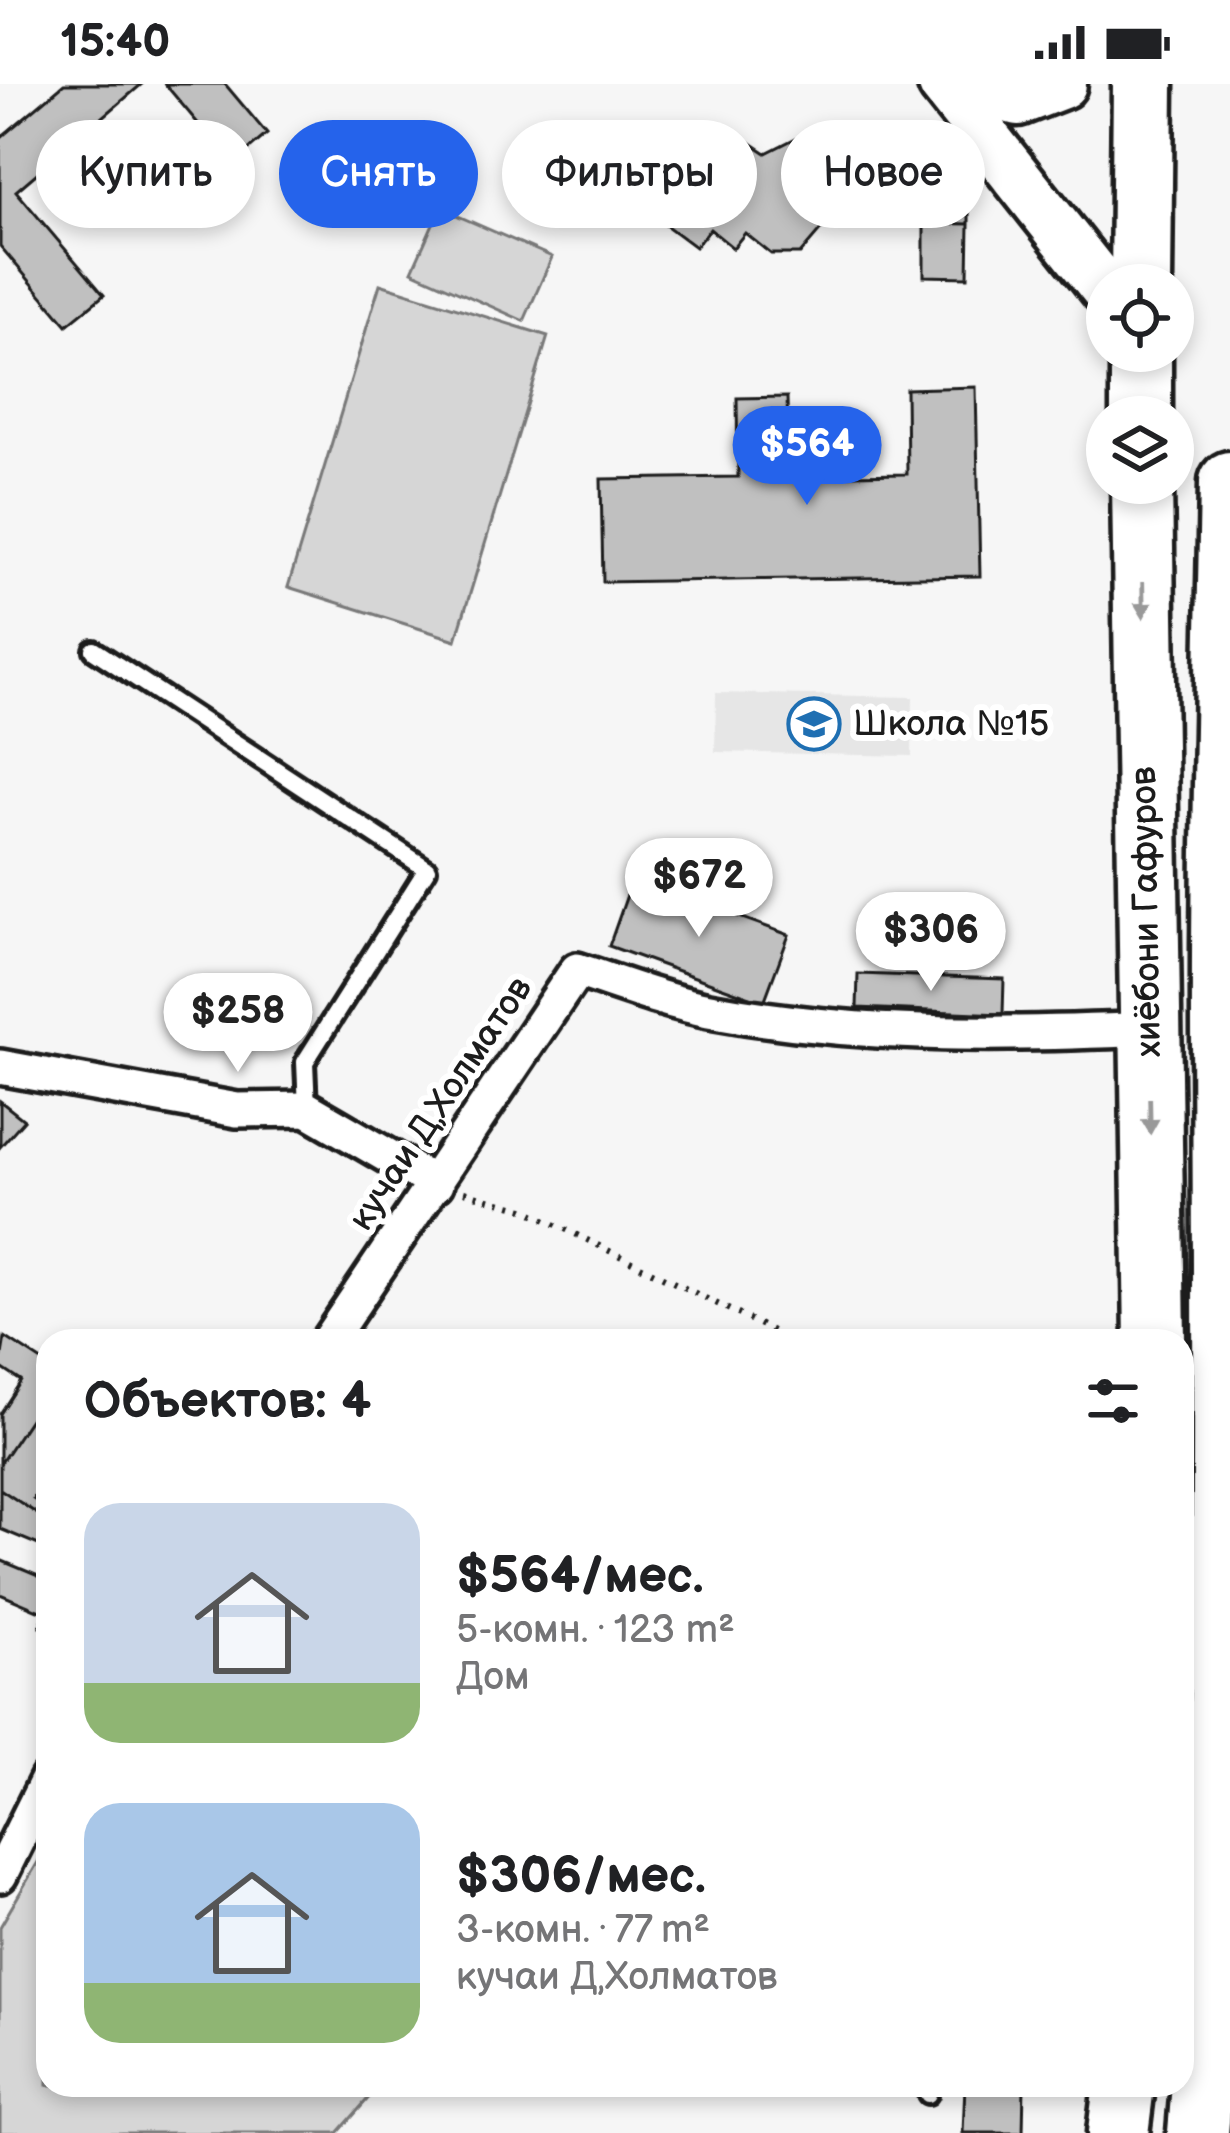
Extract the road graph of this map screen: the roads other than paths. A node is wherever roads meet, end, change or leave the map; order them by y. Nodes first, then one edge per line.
1 (943, 84) edge
2 (953, 84) edge
3 (1062, 84) edge
4 (1143, 84) edge
5 (1086, 264) edge
6 (1141, 264) edge
7 (1230, 482) edge
8 (1142, 504) edge
9 (94, 650) dead end
10 (1148, 1029) junction
11 (0, 1067) edge
12 (307, 1109) junction
13 (436, 1184) junction
14 (336, 1329) edge
15 (1155, 1329) edge
16 (1202, 1498) edge
17 (36, 1802) edge
18 (0, 1874) edge
19 (1122, 2097) edge
20 (1118, 2133) edge
21 (1198, 2133) edge

1 - 5 street
2 - 3 street
4 - 6 highway
7 - 16 highway
8 -> 10 highway, хиёбони Гафуров
9 - 12 lane
10 - 13 street, кучаи Д,Холматов
10 -> 15 highway, хиёбони Гафуров
11 - 12 street
12 - 13 street
13 - 14 street, кучаи Д,Холматов
16 - 21 highway
17 - 18 street
19 - 20 highway

